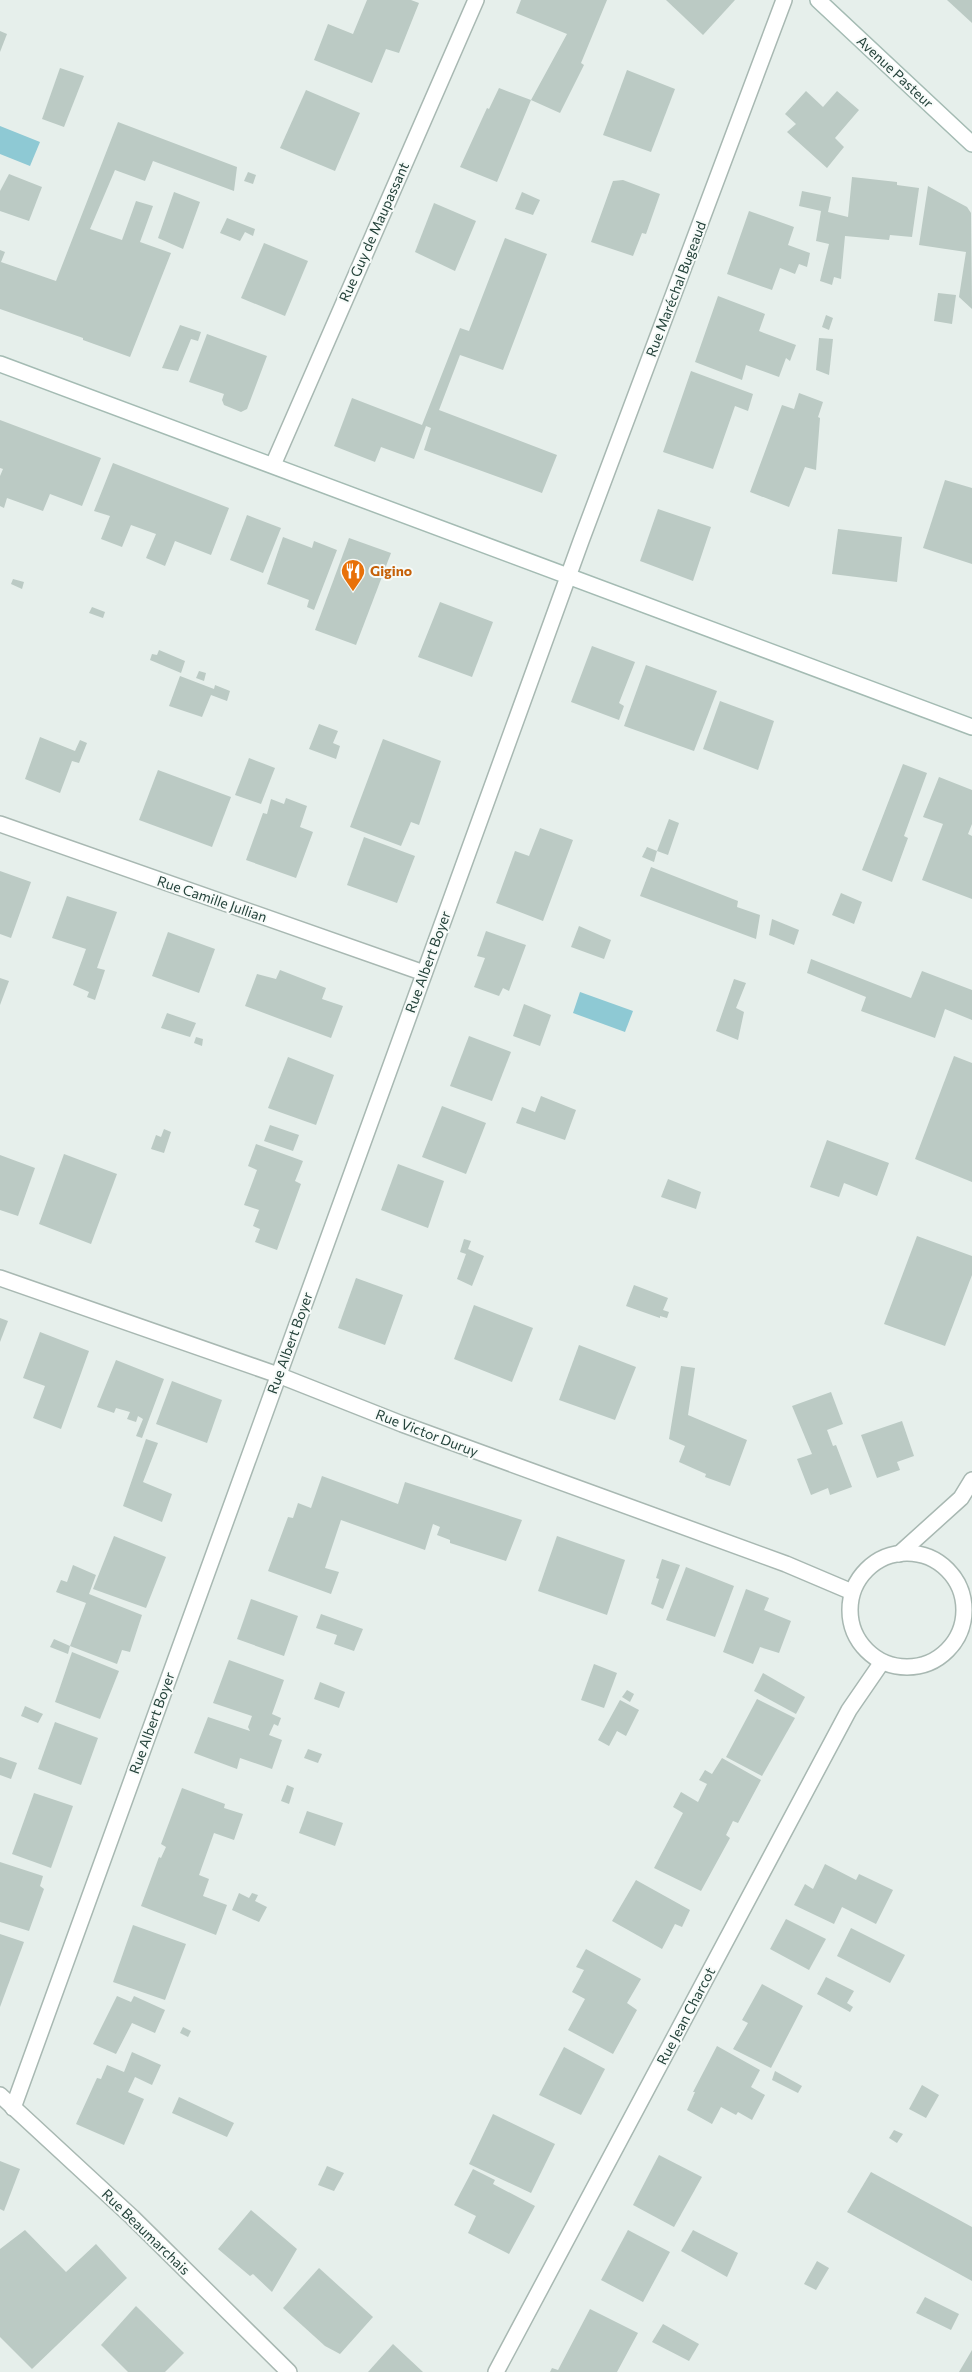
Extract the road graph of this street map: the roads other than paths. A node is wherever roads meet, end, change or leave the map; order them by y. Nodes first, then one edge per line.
1 (476, 0) edge
2 (784, 0) edge
3 (818, 0) edge
4 (972, 144) edge
5 (0, 364) edge
6 (273, 465) junction
7 (568, 577) junction
8 (972, 727) edge
9 (0, 824) edge
10 (424, 973) junction
11 (0, 1278) edge
12 (278, 1375) junction
13 (972, 1480) edge
14 (899, 1554) junction
15 (852, 1592) junction
16 (967, 1630) edge
17 (882, 1662) junction
18 (0, 2095) edge
19 (13, 2108) junction
20 (289, 2372) edge
21 (496, 2372) edge

1 - 6 street, Rue Guy de Maupassant
2 - 7 street, Rue Maréchal Bugeaud
3 - 4 street, Avenue Pasteur
5 - 6 street
6 - 7 street
7 - 8 street
7 - 10 street, Rue Albert Boyer
9 - 10 street, Rue Camille Jullian
10 - 12 street, Rue Albert Boyer
11 - 12 street, Rue Victor Duruy
12 - 15 street, Rue Victor Duruy
12 - 19 street, Rue Albert Boyer
13 - 14 street
14 - 15 street
14 - 16 street
15 - 17 street
16 - 17 street
17 - 21 street, Rue Jean Charcot
18 - 19 street, Rue Beaumarchais
19 - 20 street, Rue Beaumarchais

